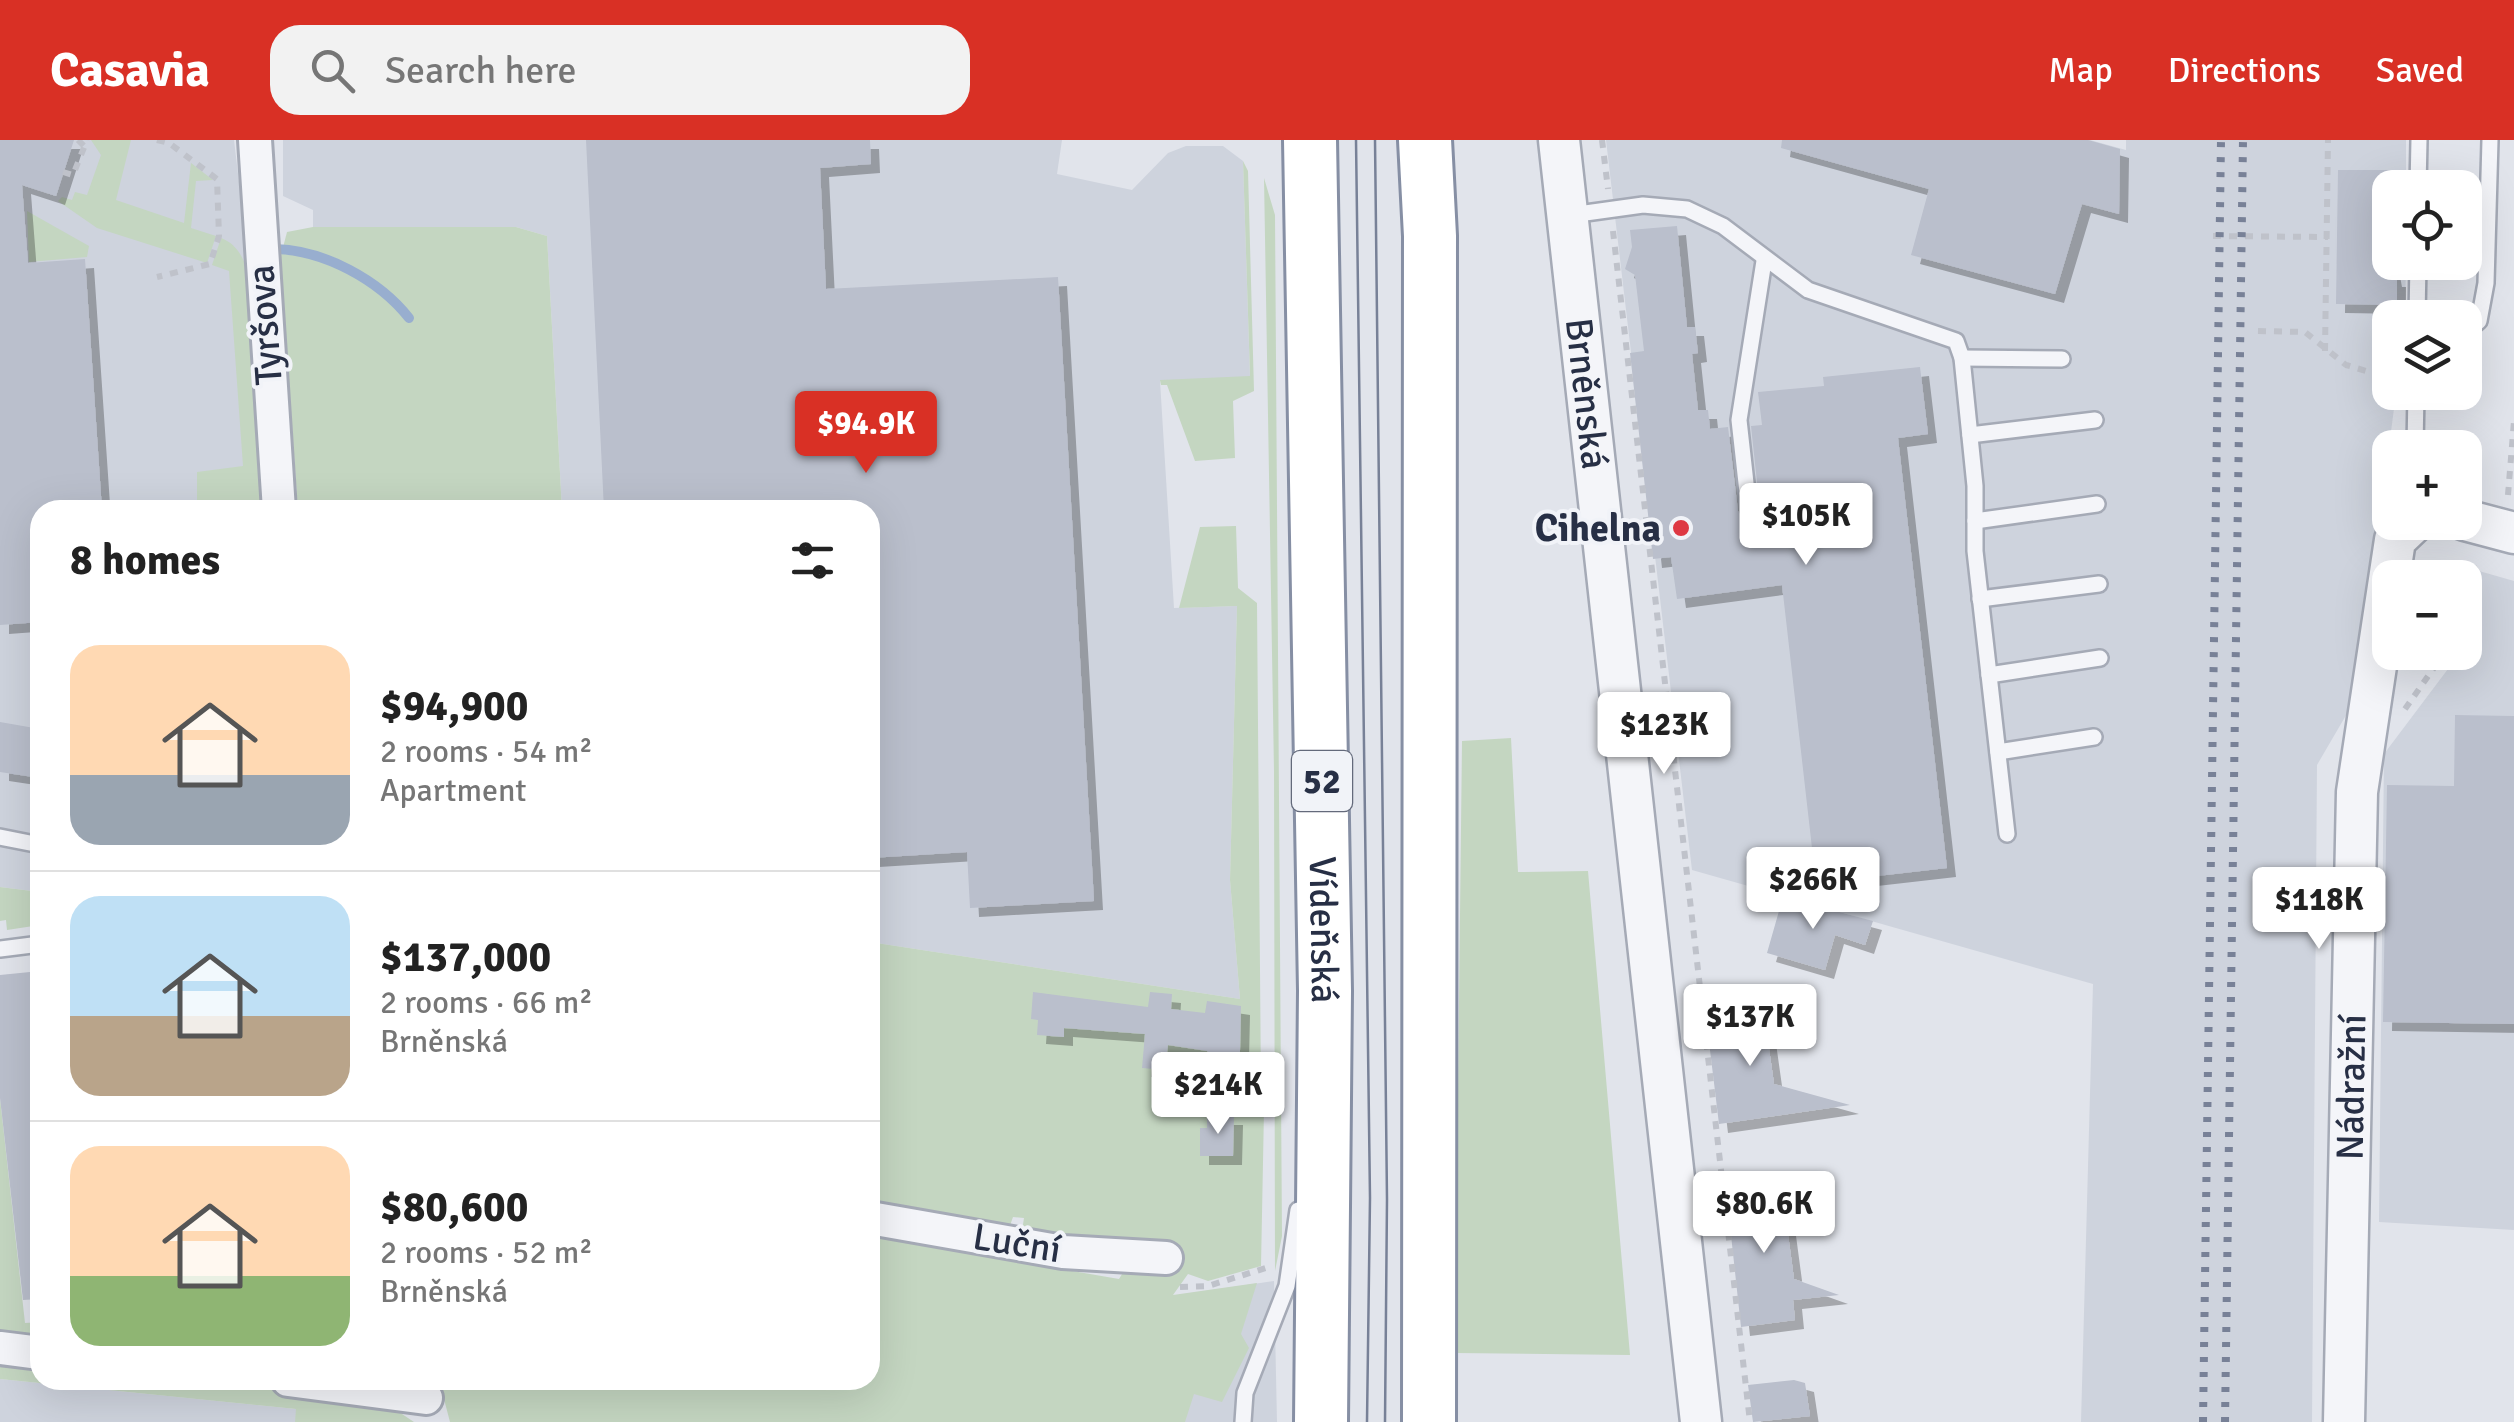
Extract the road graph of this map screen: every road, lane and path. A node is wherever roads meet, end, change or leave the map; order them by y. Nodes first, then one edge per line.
1 (157, 140) edge
2 (255, 140) edge
3 (1310, 140) edge
4 (1425, 140) edge
5 (1558, 140) edge
6 (1602, 140) edge
7 (2328, 140) edge
8 (2419, 140) edge
9 (2490, 140) edge
10 (83, 142) edge
11 (2418, 170) edge
12 (63, 172) dead end
13 (1610, 210) junction
14 (1567, 216) junction
15 (2213, 236) dead end
16 (2328, 236) junction
17 (1764, 261) junction
18 (157, 277) dead end
19 (2482, 305) edge
20 (2258, 330) dead end
21 (2326, 351) junction
22 (1962, 358) junction
23 (2062, 359) dead end
24 (2372, 373) edge
25 (2095, 420) dead end
26 (2514, 420) edge
27 (1970, 435) junction
28 (278, 500) edge
29 (2097, 504) dead end
30 (1749, 510) dead end
31 (1975, 521) junction
32 (2505, 534) edge
33 (2396, 540) edge
34 (2482, 560) edge
35 (2099, 584) dead end
36 (1980, 599) junction
37 (2100, 658) dead end
38 (1989, 675) junction
39 (2094, 737) dead end
40 (1998, 752) junction
41 (2007, 834) dead end
42 (0, 838) edge
43 (30, 842) edge
44 (30, 946) edge
45 (0, 950) edge
46 (1325, 991) junction
47 (1305, 1042) dead end
48 (1269, 1093) dead end
49 (1234, 1103) dead end
50 (1298, 1194) dead end
51 (880, 1220) edge
52 (1158, 1258) joint
53 (1270, 1267) dead end
54 (0, 1348) edge
55 (30, 1351) edge
56 (377, 1390) edge
57 (428, 1400) edge
58 (1243, 1422) edge
59 (1320, 1422) edge
60 (1429, 1422) edge
61 (1700, 1422) edge
62 (1750, 1422) edge
63 (2344, 1422) edge

1 - 18 path
2 - 28 street, Tyršova
3 - 46 highway, Vídeňská / 52
4 - 60 highway
5 - 14 street, Brněnská
6 - 13 path
7 - 16 path
8 - 11 lane
9 - 19 lane
10 - 12 path
13 - 14 lane
13 - 17 lane
13 - 62 path
14 - 61 street, Brněnská
15 - 16 path
16 - 21 path
17 - 22 lane
17 - 30 lane
20 - 21 path
21 - 24 path
22 - 23 lane
22 - 27 lane
25 - 27 lane
26 - 32 path
27 - 31 lane
29 - 31 lane
31 - 36 lane
32 - 34 path
33 - 63 street, Nádražní
35 - 36 lane
36 - 38 lane
37 - 38 lane
38 - 40 lane
39 - 40 lane
40 - 41 lane
42 - 43 lane
44 - 45 lane
46 - 47 lane
46 - 59 highway, Vídeňská / 52
48 - 49 path
50 - 58 lane
51 - 52 street, Luční
52 - 53 path
54 - 55 street
56 - 57 street

